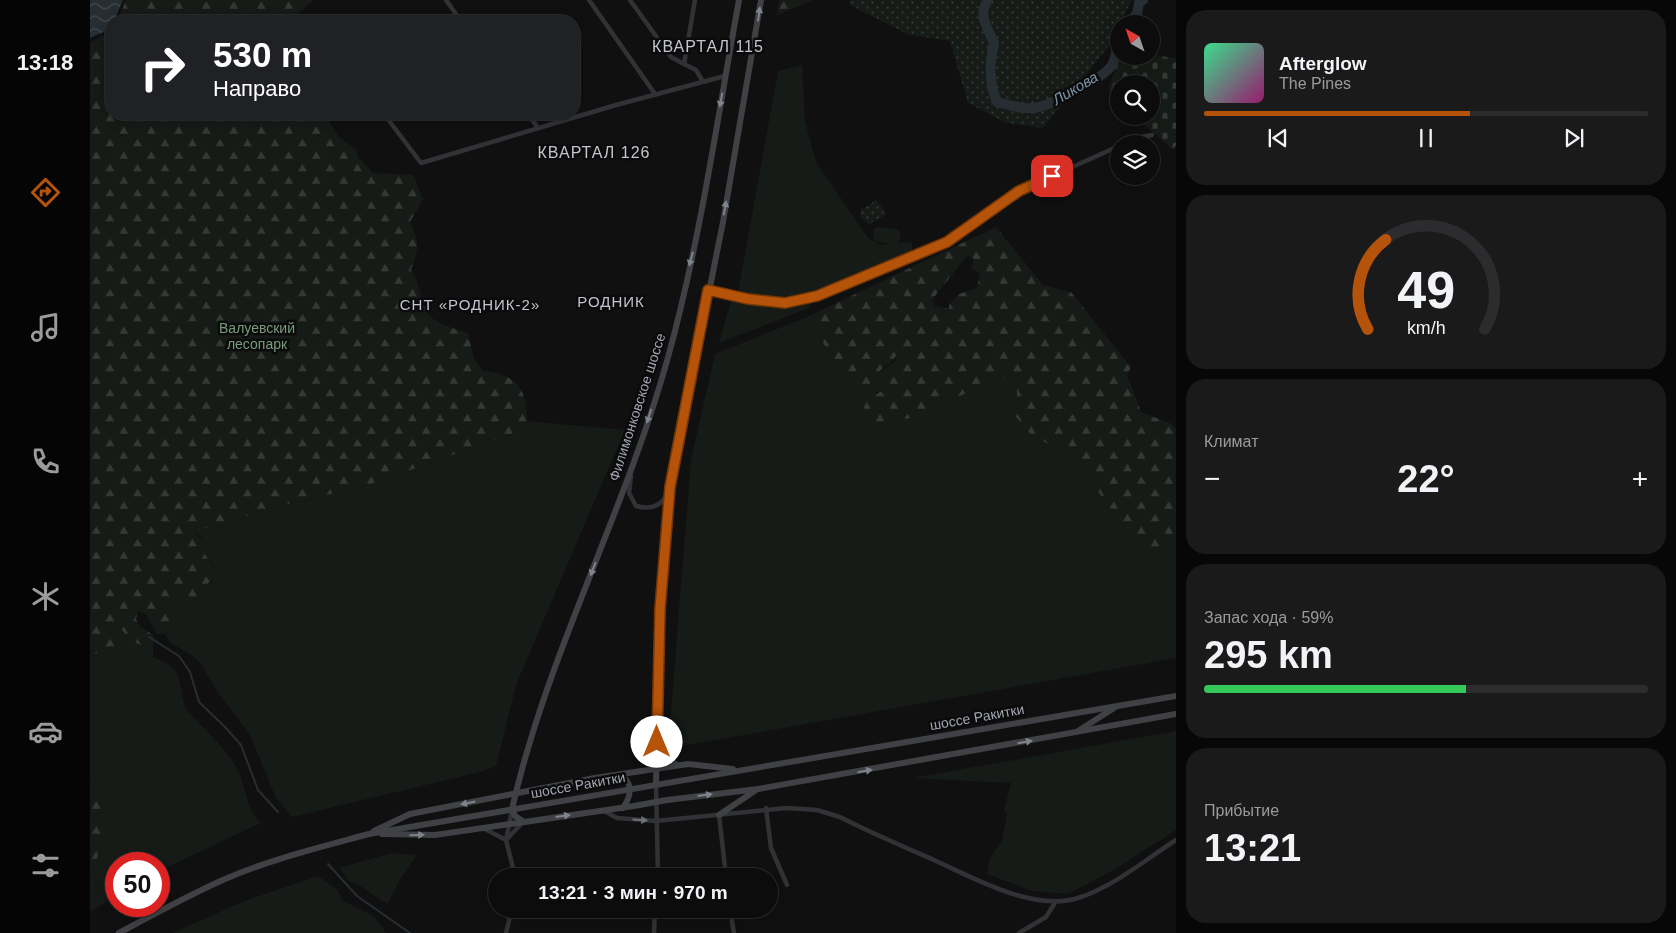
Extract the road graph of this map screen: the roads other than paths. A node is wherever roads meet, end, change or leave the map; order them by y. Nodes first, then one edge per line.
1 (446, 0) edge
2 (589, 0) edge
3 (630, 0) edge
4 (695, 0) edge
5 (739, 0) edge
6 (762, 0) edge
7 (457, 15) edge
8 (684, 64) junction
9 (725, 76) junction
10 (702, 80) junction
11 (655, 94) junction
12 (580, 116) edge
13 (389, 120) edge
14 (532, 120) edge
15 (566, 120) edge
16 (538, 128) junction
17 (1110, 150) edge
18 (708, 290) junction
19 (631, 470) junction
20 (670, 487) junction
21 (1176, 695) edge
22 (1118, 706) junction
23 (1176, 714) edge
24 (1075, 733) junction
25 (657, 742) junction
26 (678, 766) junction
27 (656, 768) junction
28 (741, 770) junction
29 (620, 775) junction
30 (656, 784) junction
31 (630, 788) junction
32 (758, 788) junction
33 (516, 794) junction
34 (656, 802) junction
35 (623, 808) junction
36 (766, 808) junction
37 (512, 809) junction
38 (603, 811) junction
39 (719, 815) junction
40 (656, 821) junction
41 (524, 822) junction
42 (508, 824) junction
43 (483, 828) junction
44 (368, 834) junction
45 (506, 840) junction
46 (1176, 840) edge
47 (513, 868) edge
48 (658, 868) edge
49 (725, 868) edge
50 (788, 885) dead end
51 (1056, 901) junction
52 (510, 918) edge
53 (655, 918) edge
54 (732, 918) edge
55 (119, 933) edge
56 (506, 933) edge
57 (654, 933) edge
58 (734, 933) edge
59 (1019, 933) edge

1 - 7 street
2 - 11 street
3 - 8 street
4 - 8 street
5 - 9 main road, Филимонковское шоссе
18 -> 6 main road
8 - 10 street
9 - 10 street
9 -> 19 main road, Филимонковское шоссе
10 - 11 street
11 - 12 street
13 - 16 street
14 - 16 street
15 - 16 street
17 - 18 street
18 - 20 main road
19 - 20 street
19 -> 33 main road, Филимонковское шоссе
20 - 25 main road
21 - 22 main road, шоссе Ракитки
22 - 24 main road
22 - 28 main road, шоссе Ракитки
23 - 24 main road
32 -> 24 main road
25 - 26 main road
25 - 27 main road
26 - 27 main road
26 - 28 main road
27 - 29 main road
27 - 30 main road
28 - 30 main road, шоссе Ракитки
29 - 31 main road
29 - 33 main road
30 - 31 main road, шоссе Ракитки
30 - 34 street
31 - 35 main road
31 - 37 main road, шоссе Ракитки
34 -> 32 main road
32 - 39 main road
33 - 37 main road, Филимонковское шоссе
33 -> 44 main road
34 - 35 main road
34 - 40 street
35 - 38 main road
36 - 39 street
36 - 50 street
36 - 51 street
37 - 41 main road
37 - 42 street
37 - 44 main road, шоссе Ракитки
38 -> 40 street
41 -> 38 main road
39 - 40 street
39 - 49 street
40 - 48 street
41 - 42 main road
41 - 45 street
42 - 43 main road
42 - 45 street
44 -> 43 main road
43 - 45 street
44 - 55 main road, шоссе Ракитки
45 - 47 street
46 - 51 street
51 - 59 street
52 - 56 street
53 - 57 street
54 - 58 street

